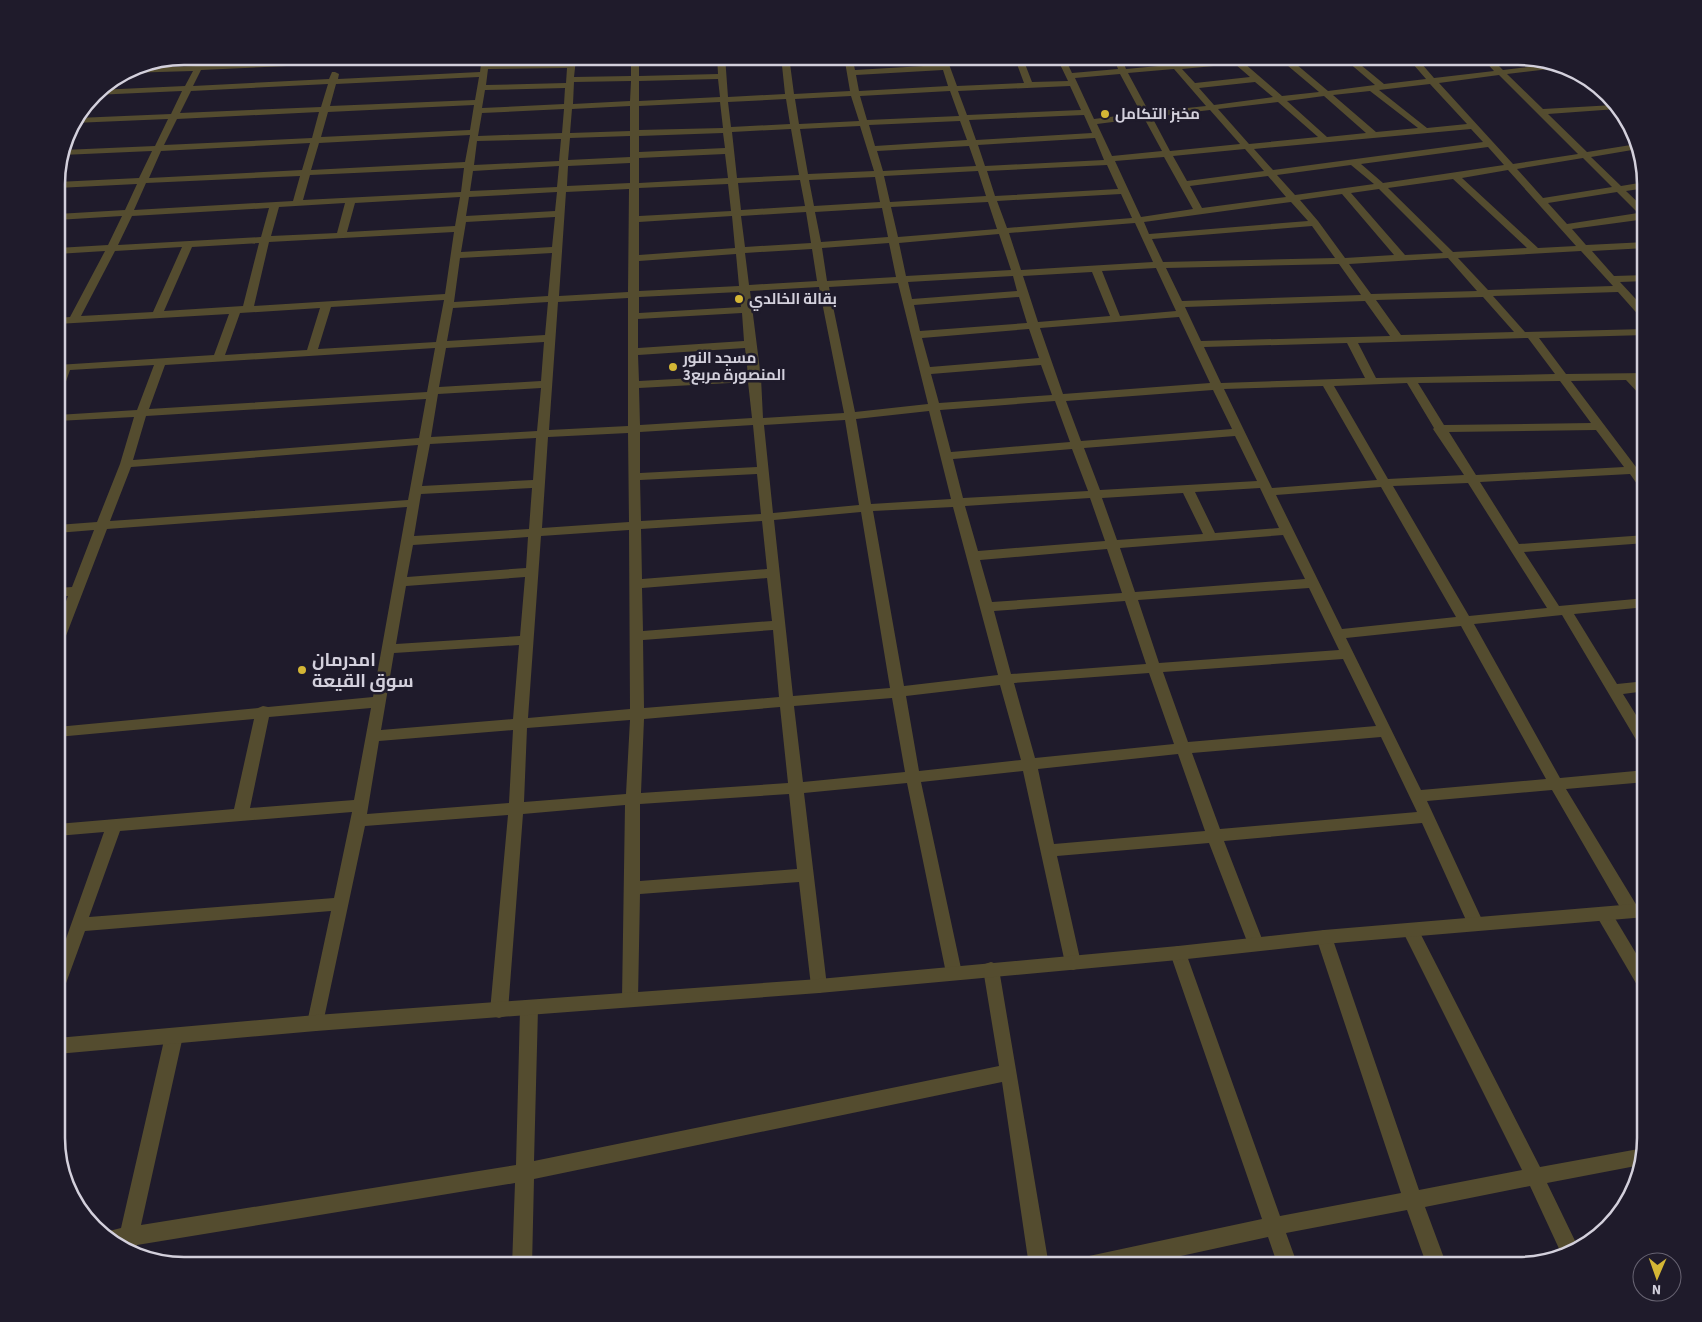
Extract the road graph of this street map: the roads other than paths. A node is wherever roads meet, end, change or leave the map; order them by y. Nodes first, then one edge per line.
1 (200, 65) edge
2 (318, 65) edge
3 (338, 65) edge
4 (497, 65) edge
5 (571, 65) edge
6 (635, 65) edge
7 (722, 65) edge
8 (786, 65) edge
9 (850, 65) edge
10 (919, 65) edge
11 (945, 65) edge
12 (1021, 65) edge
13 (1064, 65) edge
14 (1120, 65) edge
15 (1172, 65) edge
16 (1190, 65) edge
17 (1241, 65) edge
18 (1292, 65) edge
19 (1356, 65) edge
20 (1418, 65) edge
21 (1492, 65) edge
22 (484, 66) edge
23 (198, 68) junction
24 (1174, 68) junction
25 (1544, 68) edge
26 (1122, 72) junction
27 (851, 73) junction
28 (285, 74) junction
29 (1501, 74) junction
30 (723, 76) junction
31 (130, 79) edge
32 (636, 79) junction
33 (1256, 79) junction
34 (1071, 80) junction
35 (332, 82) junction
36 (570, 82) junction
37 (1434, 82) junction
38 (1029, 85) junction
39 (1194, 86) junction
40 (1382, 86) junction
41 (481, 88) junction
42 (1372, 88) junction
43 (188, 89) junction
44 (952, 89) junction
45 (1326, 93) junction
46 (856, 94) junction
47 (790, 97) junction
48 (1280, 99) junction
49 (724, 100) junction
50 (634, 105) junction
51 (478, 106) junction
52 (568, 108) junction
53 (1213, 108) junction
54 (1608, 108) edge
55 (324, 109) junction
56 (1539, 112) junction
57 (1147, 115) junction
58 (172, 117) junction
59 (1088, 117) junction
60 (963, 118) junction
61 (84, 121) edge
62 (863, 123) junction
63 (796, 126) junction
64 (1474, 126) junction
65 (727, 130) junction
66 (1425, 130) junction
67 (635, 133) junction
68 (1374, 135) junction
69 (474, 136) junction
70 (566, 136) junction
71 (1097, 136) junction
72 (1325, 139) junction
73 (314, 140) junction
74 (971, 142) junction
75 (1491, 144) junction
76 (1246, 146) junction
77 (158, 148) junction
78 (872, 149) junction
79 (1632, 149) edge
80 (729, 151) junction
81 (69, 153) edge
82 (1168, 154) junction
83 (1584, 156) junction
84 (635, 158) junction
85 (1109, 161) junction
86 (1352, 161) junction
87 (563, 163) junction
88 (469, 166) junction
89 (1511, 167) junction
90 (981, 168) junction
91 (305, 172) junction
92 (1271, 172) junction
93 (879, 174) junction
94 (1454, 176) junction
95 (805, 177) junction
96 (144, 180) junction
97 (733, 180) junction
98 (65, 184) edge
99 (1185, 184) junction
100 (1381, 185) junction
101 (634, 186) junction
102 (1637, 186) edge
103 (1619, 189) junction
104 (560, 190) junction
105 (1124, 191) junction
106 (1344, 191) junction
107 (465, 194) junction
108 (1295, 198) junction
109 (351, 200) junction
110 (992, 200) junction
111 (1542, 201) junction
112 (297, 203) junction
113 (275, 204) junction
114 (886, 205) junction
115 (1637, 207) edge
116 (811, 209) junction
117 (1199, 212) junction
118 (130, 213) junction
119 (737, 213) junction
120 (560, 214) junction
121 (1637, 216) edge
122 (65, 217) edge
123 (634, 219) junction
124 (1137, 220) junction
125 (1316, 223) junction
126 (460, 224) junction
127 (1565, 227) junction
128 (1003, 231) junction
129 (341, 235) junction
130 (1146, 237) junction
131 (265, 239) junction
132 (894, 240) junction
133 (189, 243) junction
134 (817, 245) junction
135 (1637, 245) edge
136 (112, 248) junction
137 (1583, 248) junction
138 (557, 250) junction
139 (742, 250) junction
140 (65, 251) edge
141 (1536, 252) junction
142 (456, 255) junction
143 (1452, 255) junction
144 (634, 258) junction
145 (1402, 258) junction
146 (1343, 261) junction
147 (1159, 265) junction
148 (1096, 269) junction
149 (1015, 273) junction
150 (1637, 278) edge
151 (902, 279) junction
152 (1611, 279) junction
153 (823, 284) junction
154 (744, 288) junction
155 (1620, 289) junction
156 (1485, 292) junction
157 (633, 294) junction
158 (1022, 294) junction
159 (1369, 298) junction
160 (553, 299) junction
161 (449, 301) junction
162 (908, 302) junction
163 (327, 303) junction
164 (1637, 307) edge
165 (248, 309) junction
166 (1180, 309) junction
167 (236, 310) junction
168 (747, 310) junction
169 (157, 315) junction
170 (634, 316) junction
171 (65, 320) edge
172 (74, 320) junction
173 (1117, 320) junction
174 (1033, 326) junction
175 (1637, 332) edge
176 (916, 335) junction
177 (1527, 335) junction
178 (550, 338) junction
179 (1398, 339) junction
180 (1351, 340) junction
181 (750, 344) junction
182 (1197, 344) junction
183 (441, 345) junction
184 (312, 352) junction
185 (633, 352) junction
186 (218, 358) junction
187 (1045, 361) junction
188 (161, 362) junction
189 (65, 367) edge
190 (925, 370) junction
191 (1563, 376) junction
192 (1629, 376) junction
193 (1637, 376) edge
194 (755, 378) junction
195 (1372, 380) junction
196 (1410, 380) junction
197 (1326, 382) junction
198 (546, 384) junction
199 (634, 385) junction
200 (1637, 385) edge
201 (1217, 386) junction
202 (433, 393) junction
203 (1059, 399) junction
204 (934, 407) junction
205 (141, 414) junction
206 (850, 416) junction
207 (65, 418) edge
208 (758, 421) junction
209 (1599, 426) junction
210 (635, 428) junction
211 (1440, 429) junction
212 (1238, 432) junction
213 (542, 434) junction
214 (425, 441) junction
215 (1077, 444) junction
216 (946, 456) junction
217 (126, 464) junction
218 (1637, 467) edge
219 (763, 470) junction
220 (1637, 470) edge
221 (635, 477) junction
222 (1473, 480) junction
223 (1384, 483) junction
224 (538, 484) junction
225 (1187, 488) junction
226 (1265, 488) junction
227 (416, 490) junction
228 (1095, 494) junction
229 (414, 503) junction
230 (958, 503) junction
231 (864, 508) junction
232 (768, 517) junction
233 (635, 526) junction
234 (101, 527) junction
235 (65, 529) edge
236 (1286, 531) junction
237 (535, 532) junction
238 (1210, 536) junction
239 (1637, 540) edge
240 (407, 541) junction
241 (1112, 545) junction
242 (1516, 548) junction
243 (973, 556) junction
244 (532, 572) junction
245 (774, 573) junction
246 (400, 582) junction
247 (1313, 583) junction
248 (637, 584) junction
249 (78, 591) junction
250 (65, 592) edge
251 (1129, 595) junction
252 (1637, 603) edge
253 (986, 607) junction
254 (1560, 611) junction
255 (65, 621) edge
256 (1465, 621) junction
257 (779, 625) junction
258 (1338, 634) junction
259 (635, 636) junction
260 (526, 640) junction
261 (388, 648) junction
262 (1347, 654) junction
263 (1154, 668) junction
264 (1004, 679) junction
265 (1637, 687) edge
266 (1613, 690) junction
267 (898, 692) junction
268 (787, 700) junction
269 (379, 702) junction
270 (263, 712) junction
271 (637, 715) junction
272 (520, 725) junction
273 (1637, 729) edge
274 (65, 731) edge
275 (1383, 731) junction
276 (373, 736) junction
277 (1183, 748) junction
278 (1028, 764) junction
279 (1637, 777) edge
280 (913, 778) junction
281 (1556, 784) junction
282 (795, 788) junction
283 (1417, 796) junction
284 (633, 799) junction
285 (361, 805) junction
286 (516, 809) junction
287 (241, 814) junction
288 (1426, 817) junction
289 (358, 821) junction
290 (114, 825) junction
291 (65, 829) edge
292 (1215, 837) junction
293 (1049, 851) junction
294 (805, 875) junction
295 (632, 888) junction
296 (341, 904) junction
297 (1637, 908) edge
298 (1637, 910) edge
299 (1604, 914) junction
300 (1476, 924) junction
301 (78, 925) junction
302 (1410, 930) junction
303 (1324, 937) junction
304 (1256, 944) junction
305 (1178, 953) junction
306 (65, 961) edge
307 (1073, 963) junction
308 (991, 968) junction
309 (1637, 970) edge
310 (954, 973) junction
311 (819, 986) junction
312 (630, 999) junction
313 (529, 1009) junction
314 (499, 1011) junction
315 (316, 1023) junction
316 (174, 1036) junction
317 (65, 1045) edge
318 (1009, 1072) junction
319 (1635, 1157) edge
320 (525, 1172) junction
321 (1534, 1175) junction
322 (1413, 1201) junction
323 (1275, 1226) junction
324 (127, 1242) edge
325 (1568, 1246) edge
326 (522, 1257) edge
327 (1038, 1257) edge
328 (1131, 1257) edge
329 (1285, 1257) edge
330 (1434, 1257) edge

1 - 23 street
2 - 28 street
3 - 35 street
4 - 22 street
5 - 36 street
6 - 32 street
7 - 30 street
8 - 47 street
9 - 27 street
10 - 27 street
11 - 44 street
12 - 38 street
13 - 34 street
14 - 26 street
15 - 24 street
16 - 24 street
17 - 33 street
18 - 45 street
19 - 40 street
20 - 37 street
21 - 29 street
22 - 35 street
22 - 41 street
23 - 28 street
23 - 31 street
23 - 43 street
24 - 26 street
24 - 39 street
25 - 29 street
26 - 34 street
26 - 57 street
27 - 46 street
28 - 35 street
28 - 43 street
29 - 37 street
29 - 56 street
30 - 32 street
30 - 49 street
31 - 43 street
32 - 36 street
32 - 50 street
33 - 39 street
33 - 48 street
34 - 38 street
34 - 59 street
35 - 55 street
36 - 41 street
36 - 52 street
37 - 40 street
37 - 64 street
38 - 44 street
39 - 53 street
40 - 42 street
41 - 51 street
42 - 45 street
42 - 66 street
43 - 58 street
44 - 46 street
44 - 60 street
45 - 48 street
45 - 68 street
46 - 47 street
46 - 62 street
47 - 49 street
47 - 63 street
48 - 53 street
48 - 72 street
49 - 50 street
49 - 65 street
50 - 52 street
50 - 67 street
51 - 52 street
51 - 55 street
51 - 69 street
52 - 70 street
53 - 57 street
53 - 76 street
54 - 56 street
55 - 58 street
55 - 73 street
56 - 83 street
57 - 59 street
57 - 82 street
58 - 61 street
58 - 77 street
59 - 60 street
59 - 71 street
60 - 62 street
60 - 74 street
62 - 63 street
62 - 78 street
63 - 65 street
63 - 95 street
64 - 66 street
64 - 75 street
65 - 67 street
65 - 80 street
66 - 68 street
67 - 70 street
67 - 84 street
68 - 72 street
69 - 70 street
69 - 73 street
69 - 88 street
70 - 87 street
71 - 74 street
71 - 85 street
72 - 76 street
73 - 77 street
73 - 91 street
74 - 78 street
74 - 90 street
75 - 86 street
75 - 89 street
76 - 82 street
76 - 92 street
77 - 81 street
77 - 96 street
78 - 93 street
79 - 83 street
80 - 84 street
80 - 97 street
82 - 85 street
82 - 99 street
83 - 89 street
83 - 103 street
84 - 87 street
84 - 101 street
85 - 90 street
85 - 105 street
86 - 92 street
86 - 100 street
87 - 88 street
87 - 104 street
88 - 91 street
88 - 107 street
89 - 94 street
89 - 111 street
90 - 93 street
90 - 110 street
91 - 96 street
91 - 112 street
92 - 99 street
92 - 108 street
93 - 95 street
93 - 114 street
94 - 100 street
94 - 141 street
95 - 97 street
95 - 116 street
96 - 98 street
96 - 118 street
97 - 101 street
97 - 119 street
99 - 117 street
100 - 106 street
100 - 143 street
101 - 104 street
101 - 123 street
102 - 103 street
103 - 111 street
103 - 115 street
104 - 107 street
104 - 120 street
105 - 110 street
105 - 124 street
106 - 108 street
106 - 145 street
107 - 109 street
107 - 126 street
108 - 117 street
108 - 125 street
109 - 112 street
109 - 129 street
110 - 114 street
110 - 128 street
111 - 127 street
112 - 113 street
113 - 118 street
113 - 131 street
114 - 116 street
114 - 132 street
116 - 119 street
116 - 134 street
117 - 124 street
118 - 122 street
118 - 136 street
119 - 123 street
119 - 139 street
120 - 126 street
120 - 138 street
121 - 127 street
123 - 144 street
124 - 128 street
124 - 130 street
125 - 130 street
125 - 146 street
126 - 129 street
126 - 142 street
127 - 137 street
128 - 132 street
128 - 149 street
129 - 131 street
130 - 147 street
131 - 133 street
131 - 165 street
132 - 134 street
132 - 151 street
133 - 136 street
133 - 169 street
134 - 139 street
134 - 153 street
135 - 137 street
136 - 140 street
136 - 172 street
137 - 141 street
137 - 152 street
138 - 142 street
138 - 160 street
139 - 144 street
139 - 154 street
141 - 143 street
142 - 161 street
143 - 145 street
143 - 156 street
144 - 157 street
145 - 146 street
146 - 147 street
146 - 159 street
147 - 148 street
147 - 166 street
148 - 149 street
148 - 173 street
149 - 151 street
149 - 158 street
150 - 152 street
151 - 153 street
151 - 162 street
152 - 155 street
153 - 154 street
153 - 206 street
154 - 157 street
154 - 168 street
155 - 156 street
155 - 164 street
156 - 159 street
156 - 177 street
157 - 160 street
157 - 170 street
158 - 162 street
158 - 174 street
159 - 166 street
159 - 179 street
160 - 161 street
160 - 178 street
161 - 163 street
161 - 183 street
162 - 176 street
163 - 165 street
163 - 184 street
165 - 167 street
166 - 173 street
166 - 182 street
167 - 169 street
167 - 186 street
168 - 170 street
168 - 181 street
169 - 172 street
170 - 185 street
171 - 172 street
173 - 174 street
174 - 176 street
174 - 187 street
175 - 177 street
176 - 190 street
177 - 179 street
177 - 191 street
178 - 183 street
178 - 198 street
179 - 180 street
180 - 182 street
180 - 195 street
181 - 185 street
181 - 194 street
182 - 201 street
183 - 184 street
183 - 202 street
184 - 186 street
185 - 199 street
186 - 188 street
187 - 190 street
187 - 203 street
188 - 189 street
188 - 205 street
190 - 204 street
191 - 192 street
191 - 196 street
191 - 209 street
192 - 193 street
192 - 200 street
194 - 199 street
194 - 208 street
195 - 196 street
195 - 197 street
196 - 211 street
197 - 201 street
197 - 223 street
198 - 202 street
198 - 213 street
199 - 210 street
201 - 203 street
201 - 212 street
202 - 205 street
202 - 214 street
203 - 204 street
203 - 215 street
204 - 206 street
204 - 216 street
205 - 207 street
205 - 217 street
206 - 208 street
206 - 231 street
208 - 210 street
208 - 219 street
209 - 211 street
209 - 218 street
210 - 213 street
210 - 221 street
211 - 222 street
212 - 215 street
212 - 226 street
213 - 214 street
213 - 224 street
214 - 217 street
214 - 227 street
215 - 216 street
215 - 228 street
216 - 230 street
217 - 234 street
219 - 221 street
219 - 232 street
220 - 222 street
221 - 233 street
222 - 223 street
222 - 242 street
223 - 226 street
223 - 256 street
224 - 227 street
224 - 237 street
225 - 226 street
225 - 228 street
225 - 238 street
226 - 236 street
227 - 229 street
228 - 230 street
228 - 241 street
229 - 234 street
229 - 240 street
230 - 231 street
230 - 243 street
231 - 232 street
231 - 267 street
232 - 233 street
232 - 245 street
233 - 237 street
233 - 248 street
234 - 235 street
234 - 249 street
236 - 238 street
236 - 247 street
237 - 240 street
237 - 244 street
238 - 241 street
239 - 242 street
240 - 246 street
241 - 243 street
241 - 251 street
242 - 254 street
243 - 253 street
244 - 246 street
244 - 260 street
245 - 248 street
245 - 257 street
246 - 261 street
247 - 251 street
247 - 258 street
248 - 259 street
249 - 250 street
249 - 255 street
251 - 253 street
251 - 263 street
252 - 254 street
253 - 264 street
254 - 256 street
254 - 266 street
256 - 258 street
256 - 281 street
257 - 259 street
257 - 268 street
258 - 262 street
259 - 271 street
260 - 261 street
260 - 272 street
261 - 269 street
262 - 263 street
262 - 275 street
263 - 264 street
263 - 277 street
264 - 267 street
264 - 278 street
265 - 266 street
266 - 273 street
267 - 268 street
267 - 280 street
268 - 271 street
268 - 282 street
269 - 270 street
269 - 276 street
270 - 274 street
270 - 287 street
271 - 272 street
271 - 284 street
272 - 276 street
272 - 286 street
275 - 277 street
275 - 283 street
276 - 285 street
277 - 278 street
277 - 292 street
278 - 280 street
278 - 293 street
279 - 281 street
280 - 282 street
280 - 310 street
281 - 283 street
281 - 297 street
282 - 284 street
282 - 294 street
283 - 288 street
284 - 286 street
284 - 295 street
285 - 287 street
285 - 289 street
286 - 289 street
286 - 314 street
287 - 290 street
288 - 292 street
288 - 300 street
289 - 296 street
290 - 291 street
290 - 301 street
292 - 293 street
292 - 304 street
293 - 307 street
294 - 295 street
294 - 311 street
295 - 312 street
296 - 301 street
296 - 315 street
298 - 299 street
299 - 300 street
299 - 309 street
300 - 302 street
301 - 306 street
302 - 303 street
302 - 321 street
303 - 304 street
303 - 322 street
304 - 305 street
305 - 307 street
305 - 323 street
307 - 308 street
308 - 310 street
308 - 318 street
310 - 311 street
311 - 312 street
312 - 313 street
313 - 314 street
313 - 320 street
314 - 315 street
315 - 316 street
316 - 317 street
316 - 324 street
318 - 320 street
318 - 327 street
319 - 321 street
320 - 324 street
320 - 326 street
321 - 322 street
321 - 325 street
322 - 323 street
322 - 330 street
323 - 328 street
323 - 329 street

